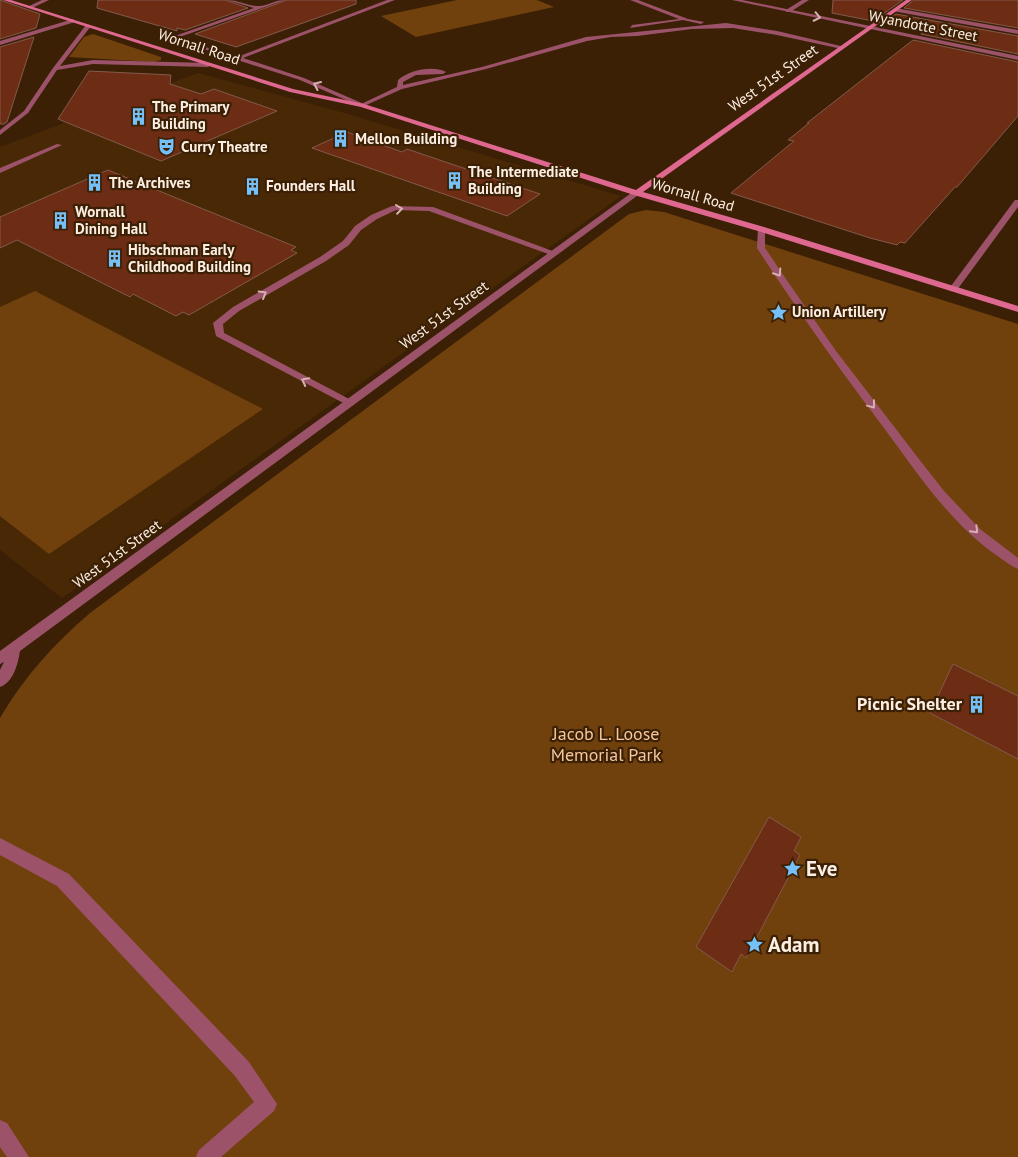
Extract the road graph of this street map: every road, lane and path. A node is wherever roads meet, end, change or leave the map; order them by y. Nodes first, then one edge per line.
1 (6, 0) edge
2 (46, 0) edge
3 (230, 0) edge
4 (282, 0) edge
5 (389, 0) edge
6 (633, 0) edge
7 (735, 0) edge
8 (806, 0) edge
9 (909, 0) edge
10 (30, 7) junction
11 (258, 8) junction
12 (895, 10) junction
13 (788, 11) junction
14 (687, 20) junction
15 (73, 21) junction
16 (88, 26) junction
17 (734, 26) junction
18 (869, 28) junction
19 (1018, 32) edge
20 (611, 35) junction
21 (0, 43) edge
22 (842, 47) junction
23 (1018, 58) edge
24 (236, 59) junction
25 (208, 66) junction
26 (55, 69) junction
27 (455, 74) junction
28 (400, 88) junction
29 (362, 105) junction
30 (0, 133) edge
31 (59, 145) dead end
32 (0, 171) edge
33 (637, 193) junction
34 (1018, 202) edge
35 (761, 229) junction
36 (554, 253) junction
37 (954, 288) junction
38 (1018, 309) edge
39 (349, 403) junction
40 (1018, 564) edge
41 (14, 648) junction
42 (0, 658) edge
43 (0, 681) edge
44 (0, 846) edge
45 (0, 1130) edge
46 (19, 1157) edge
47 (206, 1157) edge

1 - 10 main road, Wornall Road
2 - 10 street
3 - 11 street
4 - 11 street
5 - 24 street
6 - 14 street
7 - 13 street, Wyandotte Street
8 - 13 street
9 - 12 main road, West 51st Street
10 - 15 main road, Wornall Road
11 - 24 street, Wornall Road
12 - 18 main road, West 51st Street
12 - 19 street
13 -> 18 street, Wyandotte Street
14 - 17 street
14 - 20 street
15 - 16 main road, Wornall Road
15 - 21 street
16 - 25 main road, Wornall Road
16 - 26 street
17 - 20 street
17 - 22 street
18 - 22 main road, West 51st Street
18 - 23 street, Wyandotte Street
20 - 27 street
22 - 33 main road, West 51st Street
29 -> 24 street, Wornall Road
25 - 26 street
25 - 29 main road, Wornall Road
26 - 30 street
27 - 28 street
27 - 28 street
28 - 29 street
29 - 33 main road, Wornall Road
31 - 32 street
33 - 35 main road, Wornall Road
33 - 36 street, West 51st Street
34 - 37 street
35 - 37 main road, Wornall Road
35 -> 40 street
36 - 39 street, West 51st Street
39 -> 36 street
37 - 38 main road, Wornall Road
39 - 41 street, West 51st Street
41 - 42 street, West 51st Street
41 - 43 street
44 - 47 street
45 - 46 street

